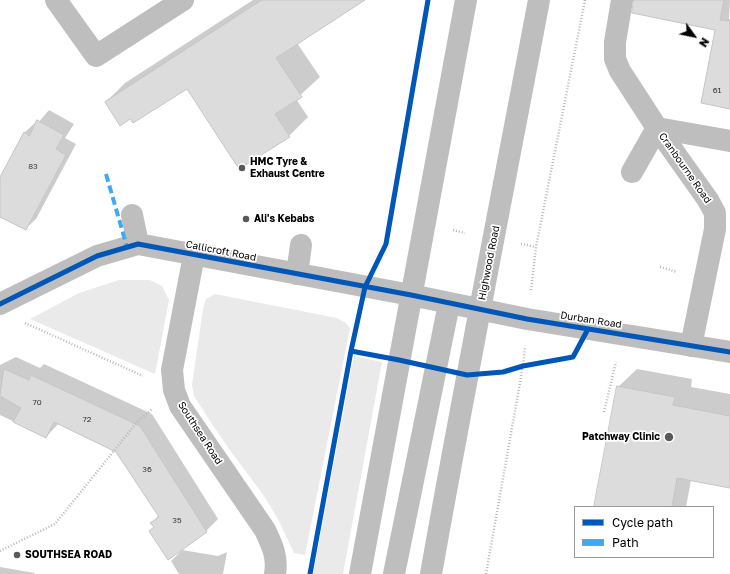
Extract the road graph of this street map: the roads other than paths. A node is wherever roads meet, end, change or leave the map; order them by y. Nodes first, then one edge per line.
1 (56, 0) edge
2 (183, 0) edge
3 (466, 0) edge
4 (540, 0) edge
5 (622, 0) edge
6 (657, 128) junction
7 (730, 140) edge
8 (632, 172) dead end
9 (132, 215) dead end
10 (138, 244) junction
11 (301, 245) dead end
12 (194, 255) junction
13 (297, 274) junction
14 (411, 296) junction
15 (0, 304) edge
16 (449, 304) junction
17 (480, 310) junction
18 (691, 346) junction
19 (730, 352) edge
20 (275, 574) edge
21 (360, 574) edge
22 (394, 574) edge
23 (431, 574) edge

1 - 2 street
3 - 14 street
4 - 17 street, Highwood Road
5 - 6 street, Cranbourne Road
6 - 7 street
6 - 8 street
6 - 18 street, Cranbourne Road
9 - 10 street
10 - 12 street, Callicroft Road
10 - 15 street, Callicroft Road
11 - 13 street
12 - 13 street, Callicroft Road
12 - 20 street, Southsea Road
13 - 14 street, Callicroft Road
14 - 16 street, Callicroft Road
14 - 21 street
16 - 17 street, Durban Road
16 - 22 street
17 - 18 street, Durban Road
17 - 23 street, Highwood Road
18 - 19 street, Durban Road

